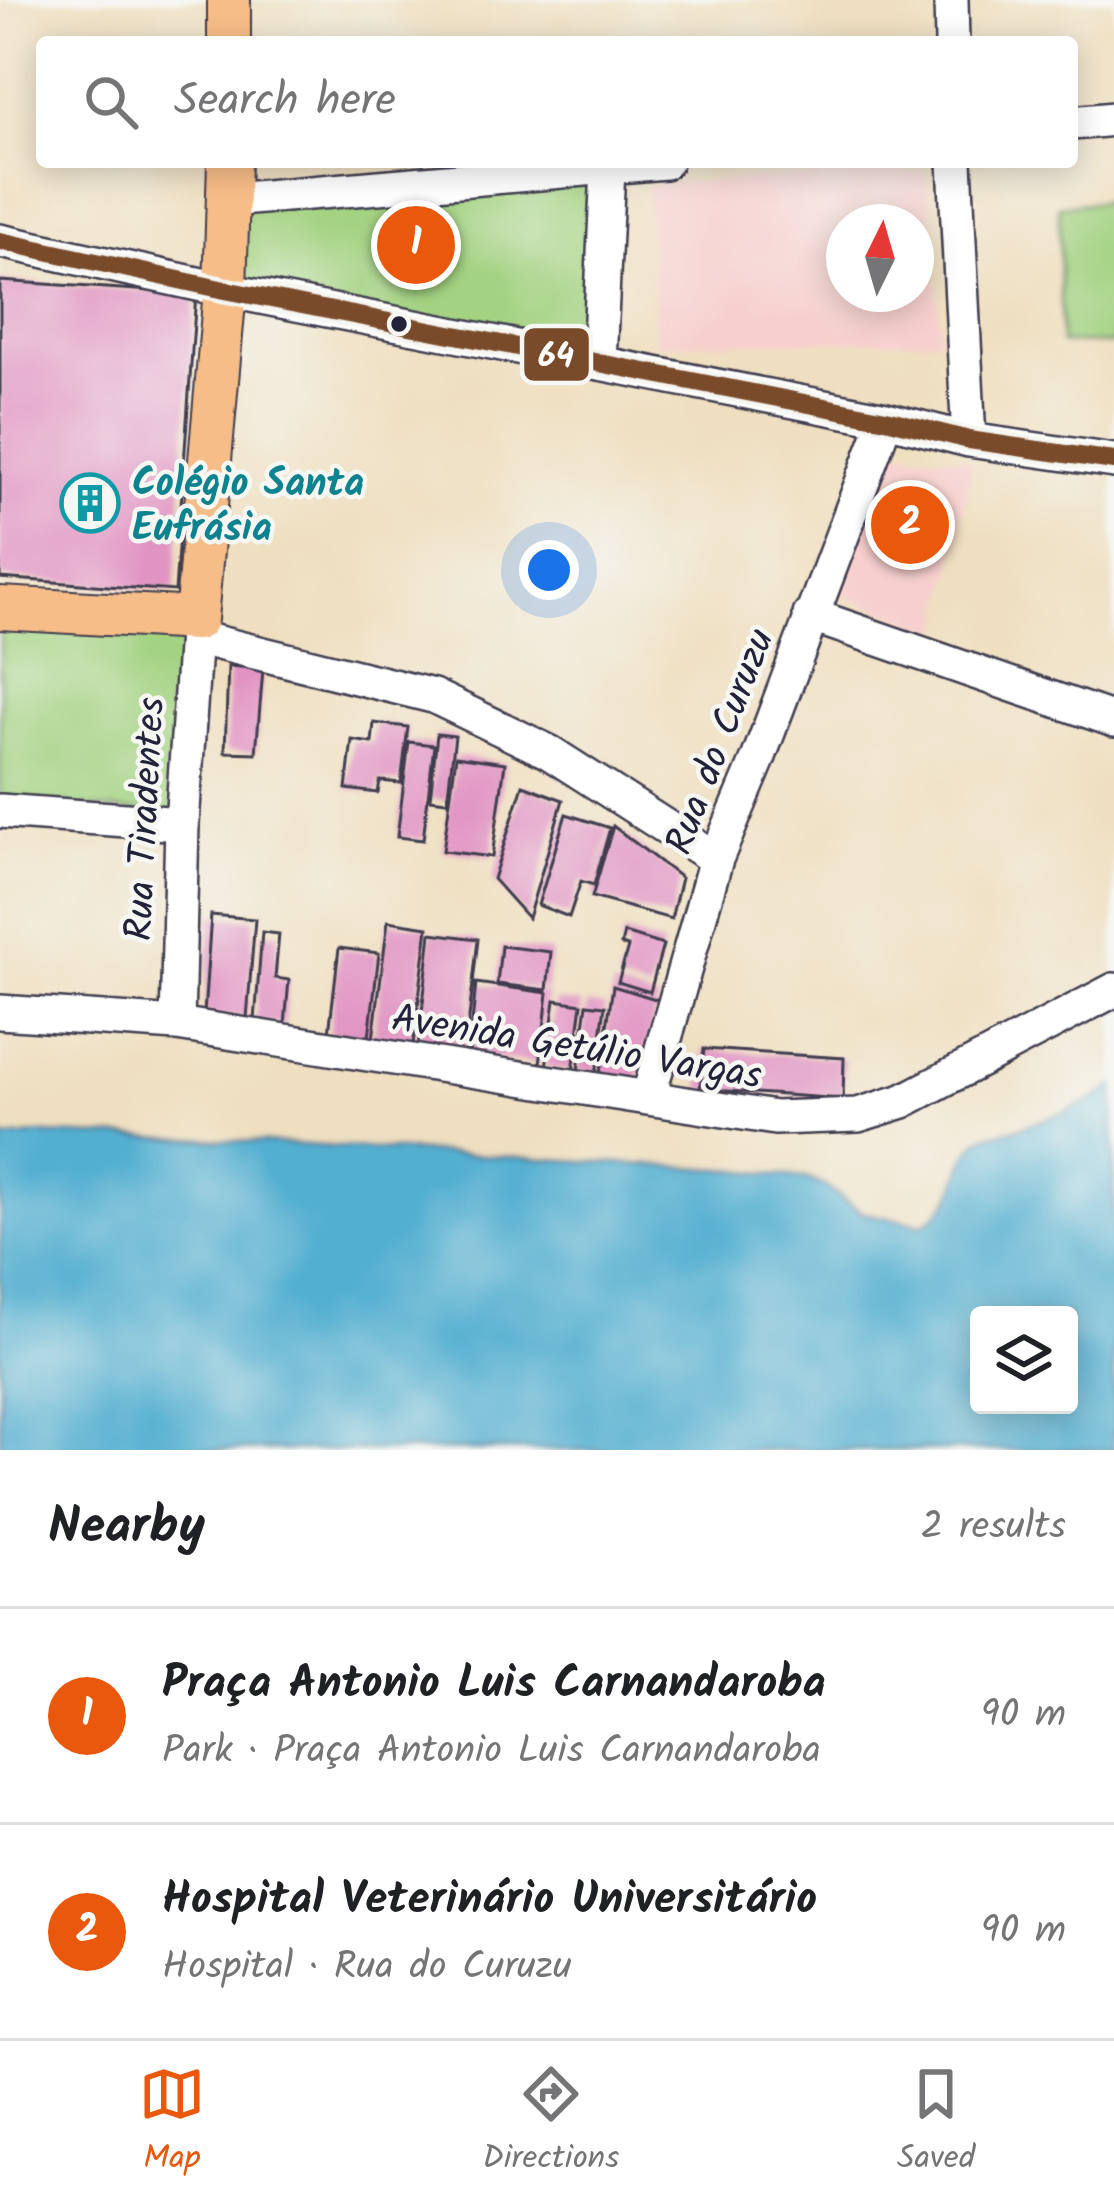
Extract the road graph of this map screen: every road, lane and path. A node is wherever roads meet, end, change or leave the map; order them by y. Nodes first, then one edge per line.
1 (229, 0) edge
2 (951, 0) edge
3 (229, 36) edge
4 (952, 36) edge
5 (1114, 119) edge
6 (1078, 122) edge
7 (608, 168) joint
8 (955, 168) edge
9 (230, 181) edge
10 (0, 241) edge
11 (225, 290) junction
12 (599, 362) junction
13 (886, 419) junction
14 (969, 440) junction
15 (1114, 461) edge
16 (0, 608) edge
17 (810, 615) junction
18 (195, 628) junction
19 (1114, 720) edge
20 (0, 811) edge
21 (182, 824) junction
22 (716, 859) junction
23 (1114, 990) edge
24 (0, 1012) edge
25 (177, 1024) junction
26 (647, 1098) junction

1 - 3 main road
2 - 4 street
5 - 6 street
7 - 9 street
7 - 12 street
8 - 14 street
9 - 11 main road
10 - 11 street
11 - 12 street
11 - 18 main road
12 - 13 street
13 - 14 street
13 - 17 street, Rua do Curuzu
14 - 15 street
16 - 18 main road
17 - 19 street
17 - 22 street, Rua do Curuzu
18 - 21 street, Rua Tiradentes
18 - 22 street
20 - 21 street
21 - 25 street, Rua Tiradentes
22 - 26 street, Rua do Curuzu
23 - 26 street, Avenida Getúlio Vargas
24 - 25 street, Avenida Getúlio Vargas
25 - 26 street, Avenida Getúlio Vargas

